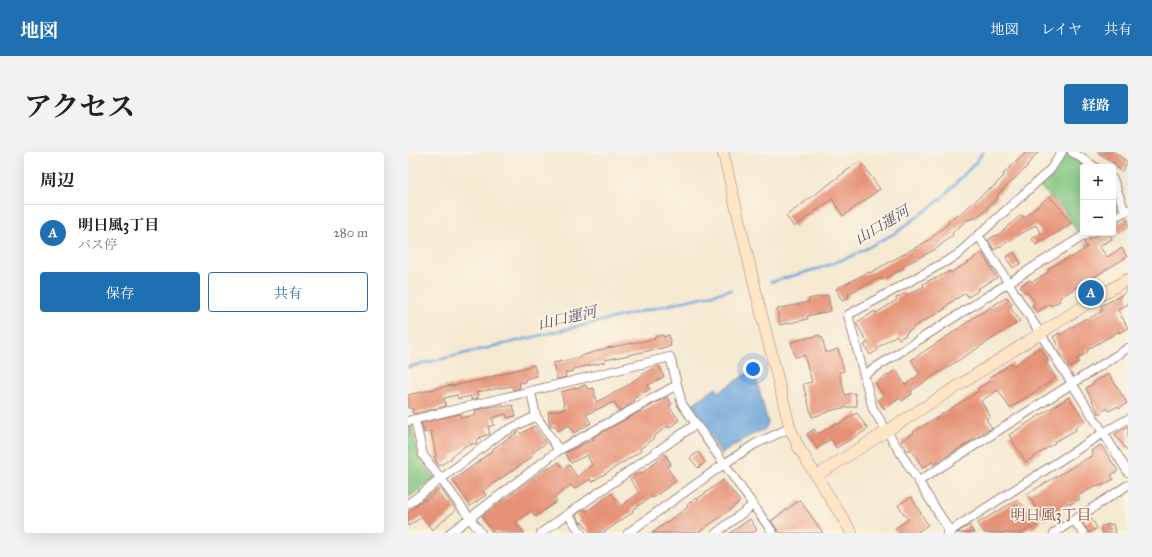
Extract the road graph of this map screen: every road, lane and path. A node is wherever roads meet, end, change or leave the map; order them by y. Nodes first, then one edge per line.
1 (723, 152) edge
2 (1062, 152) edge
3 (1072, 152) edge
4 (1090, 164) edge
5 (1116, 186) edge
6 (1127, 211) edge
7 (1116, 216) edge
8 (978, 235) junction
9 (1083, 236) edge
10 (1128, 279) edge
11 (1008, 283) junction
12 (1041, 333) junction
13 (1128, 348) edge
14 (864, 376) junction
15 (1072, 383) junction
16 (677, 385) junction
17 (530, 392) junction
18 (536, 416) junction
19 (1128, 419) edge
20 (411, 421) edge
21 (696, 424) junction
22 (790, 428) junction
23 (887, 431) junction
24 (1104, 432) junction
25 (559, 450) junction
26 (724, 464) junction
27 (1128, 472) edge
28 (816, 476) junction
29 (441, 479) junction
30 (919, 481) junction
31 (1128, 485) edge
32 (408, 504) edge
33 (753, 506) junction
34 (568, 514) junction
35 (469, 518) junction
36 (1074, 520) junction
37 (949, 532) edge
38 (450, 533) edge
39 (481, 533) edge
40 (541, 533) edge
41 (581, 533) edge
42 (628, 533) edge
43 (716, 533) edge
44 (773, 533) edge
45 (852, 533) edge
46 (1054, 533) edge
47 (1083, 533) edge

1 - 22 street
2 - 8 street
3 - 4 street
5 - 6 street
6 - 7 street
8 - 11 street
8 - 14 street
9 - 11 street
10 - 12 street
11 - 12 street
11 - 14 street
12 - 15 street
12 - 23 street
13 - 15 street
14 - 23 street
15 - 24 street
15 - 30 street
16 - 17 street
16 - 21 street
16 - 25 street
17 - 18 street
17 - 20 street
18 - 25 street
18 - 29 street
19 - 24 street
20 - 29 street
21 - 26 street
21 - 34 street
22 - 26 street
22 - 28 street
23 - 28 street
23 - 30 street
24 - 27 street
24 - 37 street
25 - 35 street
26 - 33 street
26 - 42 street
28 - 45 street
29 - 32 street
29 - 35 street
30 - 37 street
31 - 36 street
33 - 43 street
33 - 44 street
34 - 40 street
34 - 41 street
35 - 38 street
35 - 39 street
36 - 46 street
36 - 47 street

